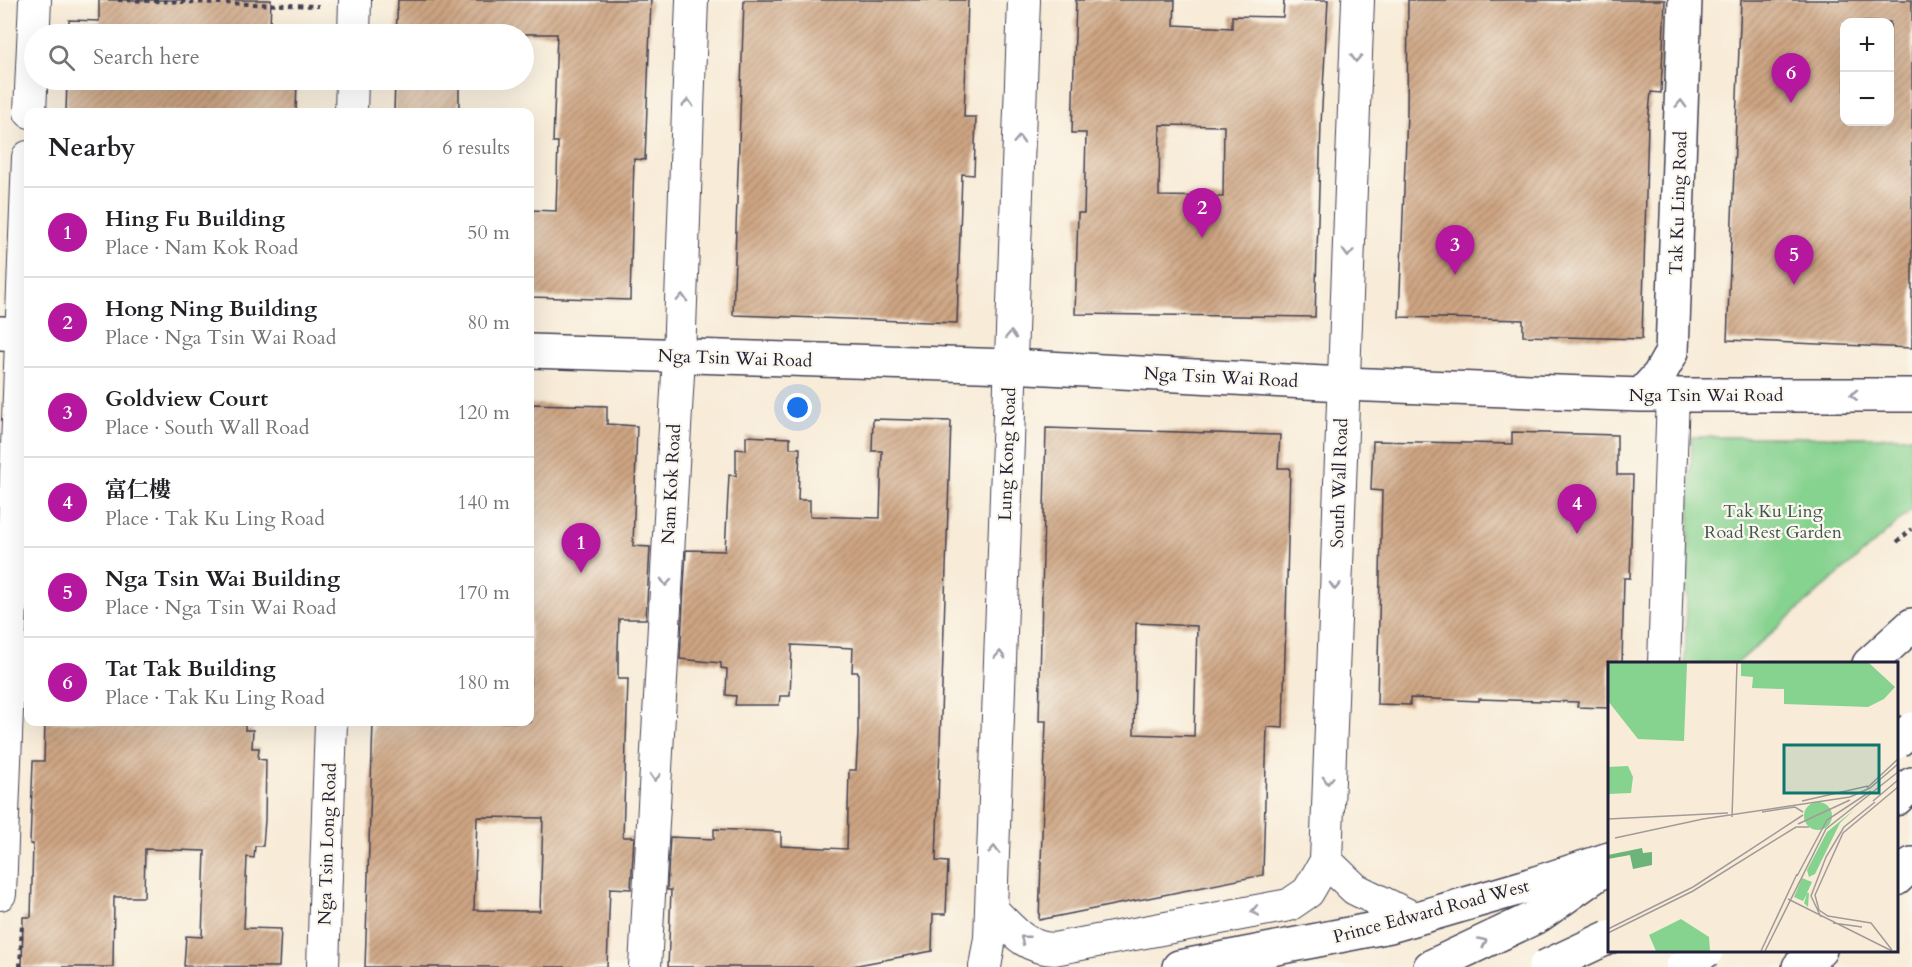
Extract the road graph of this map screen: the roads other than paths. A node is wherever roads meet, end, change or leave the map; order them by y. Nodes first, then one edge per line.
1 (34, 0) edge
2 (355, 0) edge
3 (692, 0) edge
4 (1024, 0) edge
5 (1358, 0) edge
6 (1685, 0) edge
7 (33, 24) edge
8 (354, 24) edge
9 (31, 90) edge
10 (352, 90) edge
11 (30, 108) edge
12 (351, 108) edge
13 (24, 221) edge
14 (17, 334) edge
15 (534, 351) edge
16 (1672, 352) junction
17 (679, 356) junction
18 (1010, 366) junction
19 (1343, 384) junction
20 (1686, 394) junction
21 (1641, 395) junction
22 (1912, 395) edge
23 (1912, 625) edge
24 (1664, 662) edge
25 (1871, 662) edge
26 (331, 726) edge
27 (1912, 729) edge
28 (1897, 741) edge
29 (1912, 784) edge
30 (1897, 798) edge
31 (1608, 859) edge
32 (1326, 861) junction
33 (1608, 867) edge
34 (0, 894) edge
35 (992, 909) junction
36 (1414, 918) junction
37 (1608, 937) edge
38 (1705, 952) edge
39 (1819, 952) edge
40 (322, 967) edge
41 (645, 967) edge
42 (985, 967) edge
43 (1179, 967) edge
44 (1430, 967) edge
45 (1545, 967) edge
46 (1682, 967) edge
47 (1799, 967) edge

1 - 7 street
2 - 8 street
17 -> 3 street, Nam Kok Road
18 -> 4 street, Lung Kong Road
5 -> 19 street, South Wall Road
16 -> 6 street, Tak Ku Ling Road
9 - 11 street
10 - 12 street
13 - 14 street
14 - 34 street
15 - 17 street, Nga Tsin Wai Road
16 - 20 street
16 - 21 street, Tak Ku Ling Road
17 - 18 street, Nga Tsin Wai Road
17 -> 41 street, Nam Kok Road
18 - 19 street, Nga Tsin Wai Road
35 -> 18 street, Lung Kong Road
19 - 21 street, Nga Tsin Wai Road
19 -> 32 street, South Wall Road
20 - 21 street, Nga Tsin Wai Road
22 -> 20 street, Nga Tsin Wai Road
20 - 24 street
23 - 25 street
26 - 40 street, Nga Tsin Long Road
27 - 28 street, bridge
29 - 30 street
31 - 36 street, Prince Edward Road West
32 -> 35 street
32 - 36 street
44 -> 33 street
35 - 42 street
36 - 43 street, Prince Edward Road West
37 - 45 street, bridge
38 - 46 street, bridge
39 - 47 street

